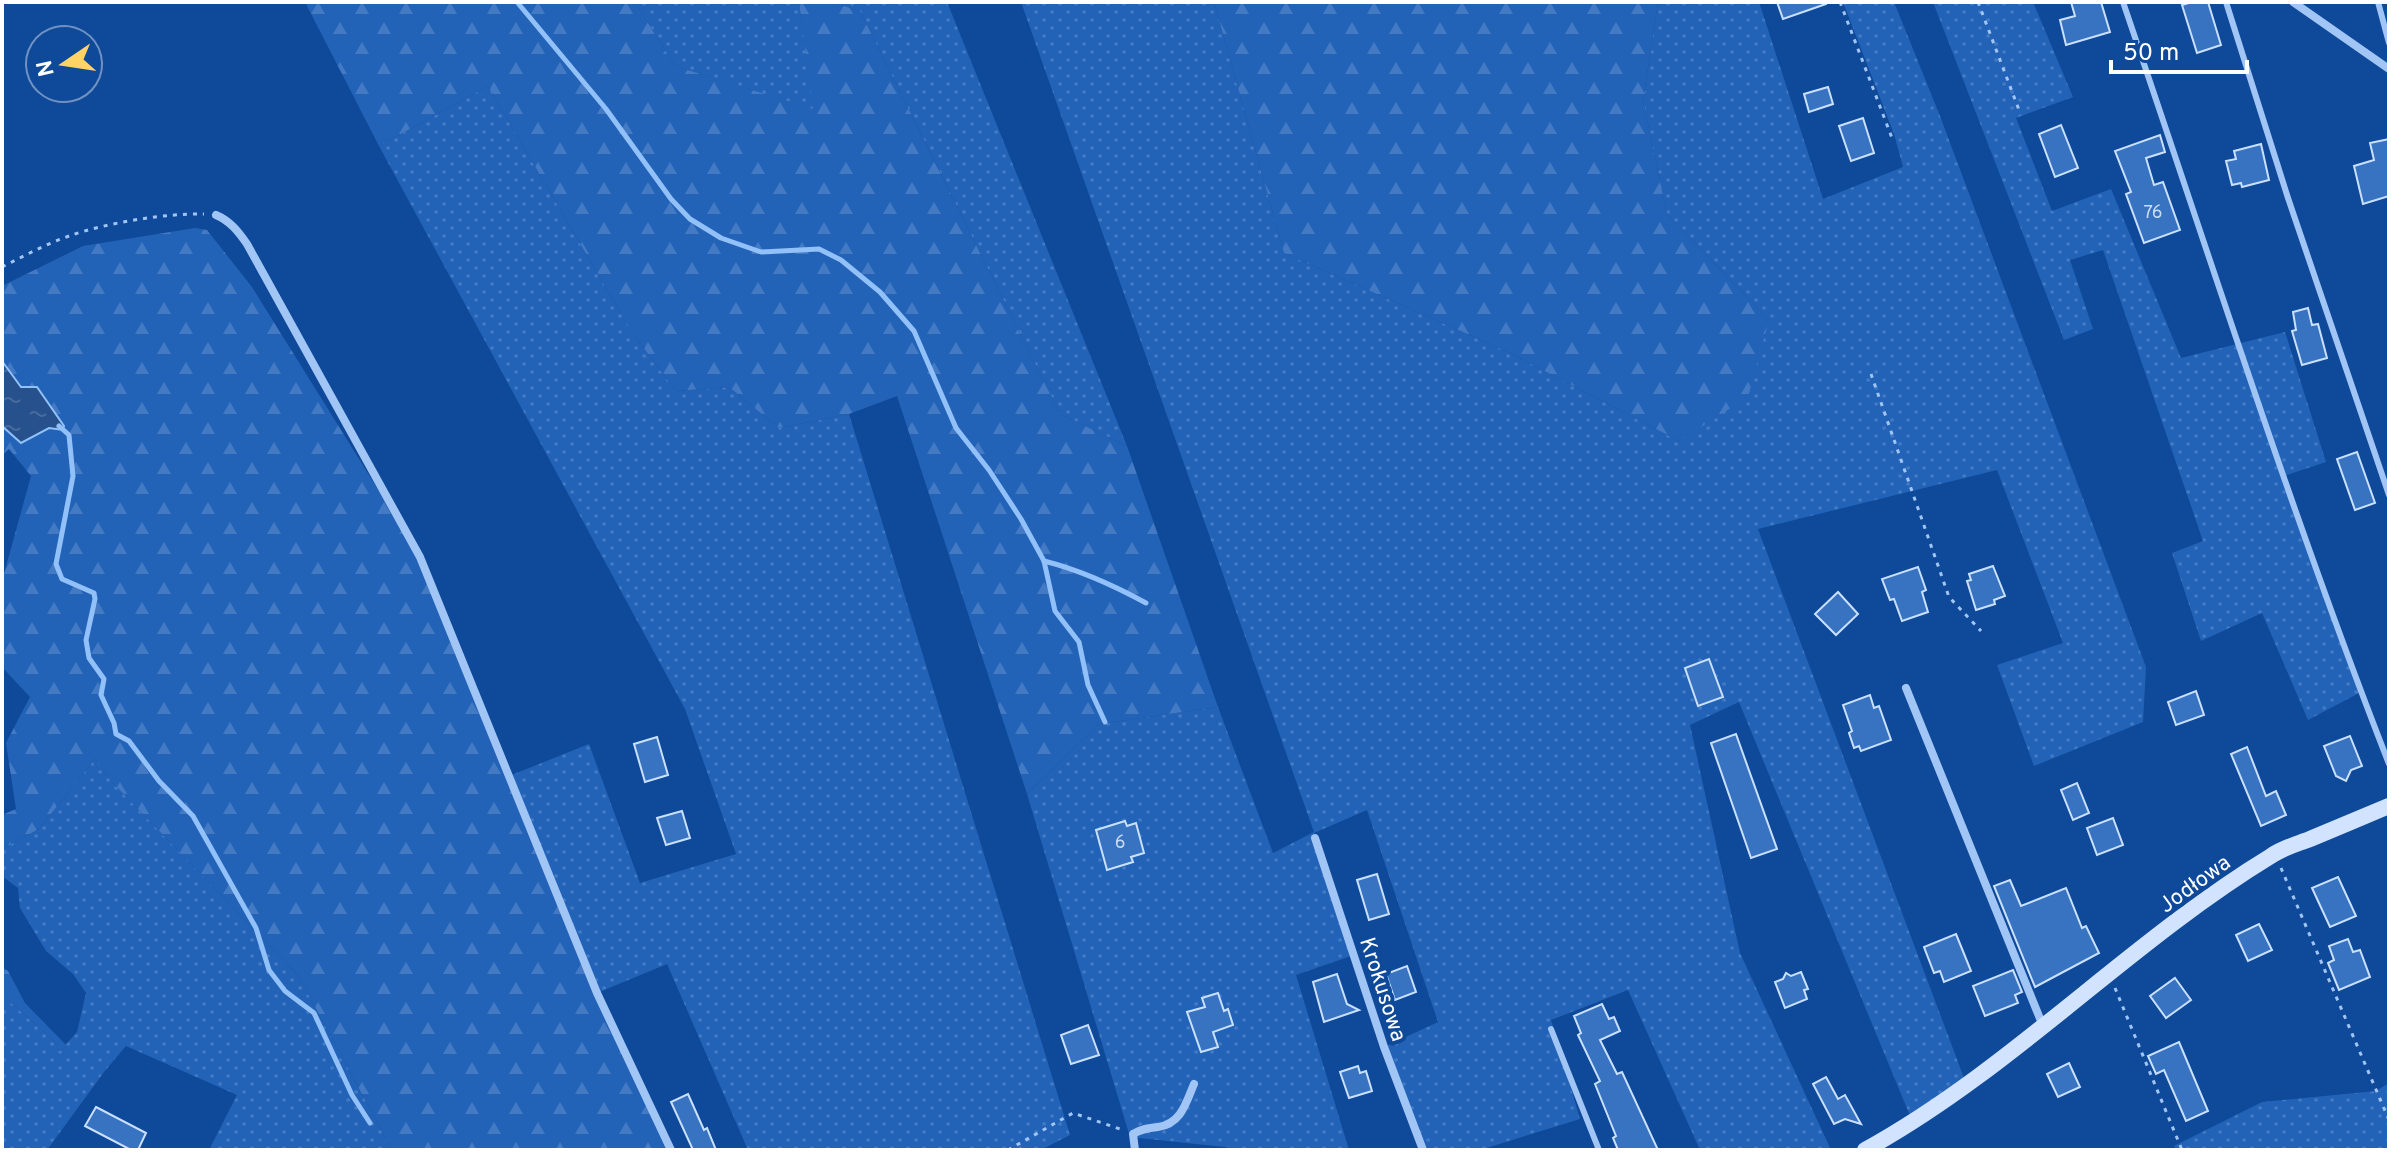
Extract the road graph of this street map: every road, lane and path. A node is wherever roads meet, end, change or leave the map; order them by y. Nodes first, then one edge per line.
1 (1840, 2) edge
2 (1978, 2) edge
3 (2123, 2) edge
4 (2226, 2) edge
5 (2293, 2) edge
6 (2378, 2) edge
7 (2389, 43) edge
8 (2389, 69) edge
9 (2019, 110) dead end
10 (1892, 138) dead end
11 (216, 215) joint
12 (2, 267) edge
13 (1871, 374) dead end
14 (2389, 495) edge
15 (1981, 631) dead end
16 (1906, 688) dead end
17 (2389, 764) edge
18 (2389, 806) edge
19 (1315, 838) dead end
20 (2274, 853) junction
21 (2109, 974) junction
22 (2043, 1026) junction
23 (1551, 1029) dead end
24 (1194, 1084) dead end
25 (2389, 1120) edge
26 (1133, 1134) junction
27 (671, 1150) edge
28 (1008, 1150) edge
29 (1135, 1150) edge
30 (1423, 1150) edge
31 (1599, 1150) edge
32 (1865, 1150) edge
33 (2182, 1150) edge

1 - 10 path
2 - 9 path
3 - 17 lane
4 - 14 lane
5 - 8 street
6 - 7 lane
11 - 12 path
11 - 27 street
13 - 15 path
16 - 22 street
18 - 20 street, Jodłowa
19 - 30 street, Krokusowa
20 - 21 street, Jodłowa
20 - 25 path
21 - 22 street, Jodłowa
21 - 33 path
22 - 32 street, Jodłowa
23 - 31 lane
24 - 26 street
26 - 28 path
26 - 29 street

